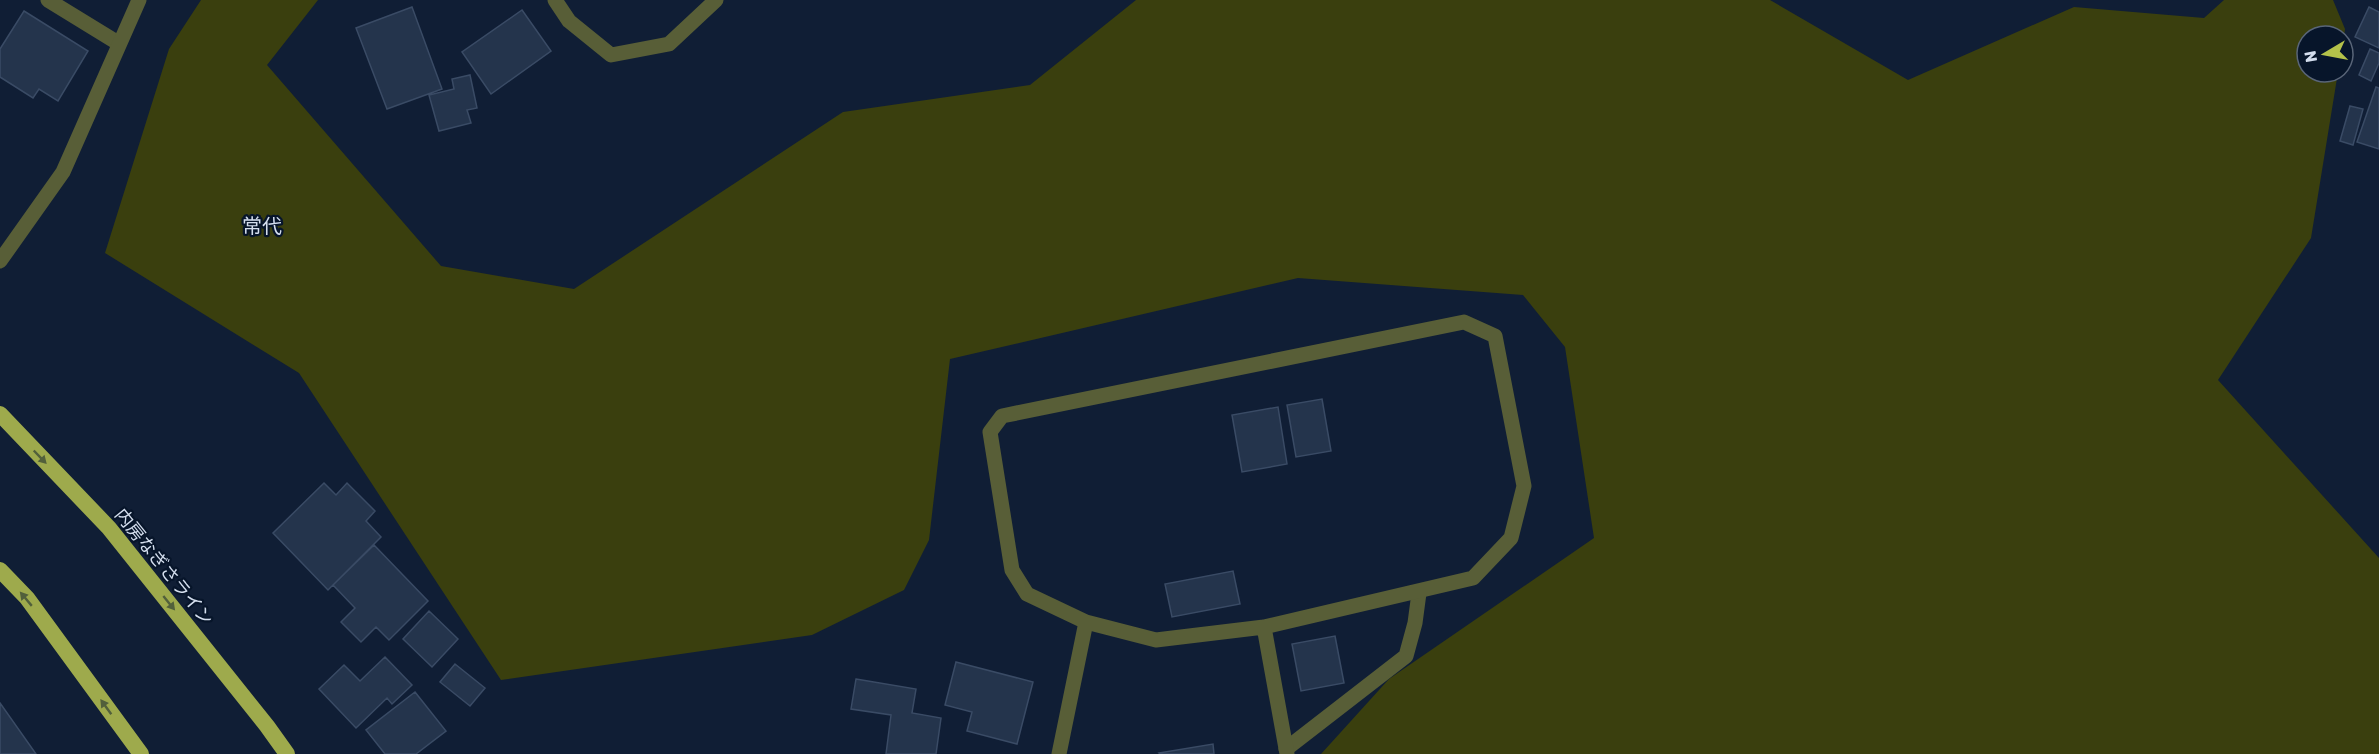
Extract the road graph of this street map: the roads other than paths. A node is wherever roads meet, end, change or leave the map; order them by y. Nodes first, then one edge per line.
1 (48, 0) edge
2 (139, 0) edge
3 (555, 0) edge
4 (716, 0) edge
5 (118, 43) junction
6 (0, 261) edge
7 (0, 414) edge
8 (0, 570) edge
9 (1419, 592) junction
10 (1086, 622) junction
11 (1264, 627) junction
12 (1286, 751) edge
13 (141, 754) edge
14 (287, 754) edge
15 (1059, 754) edge

1 - 5 street
2 - 5 street
3 - 4 street
5 - 6 street
7 -> 14 highway, 内房なぎさライン
13 -> 8 highway
9 - 10 street
9 - 11 street
9 - 12 street
10 - 11 street
10 - 15 street
11 - 12 street

